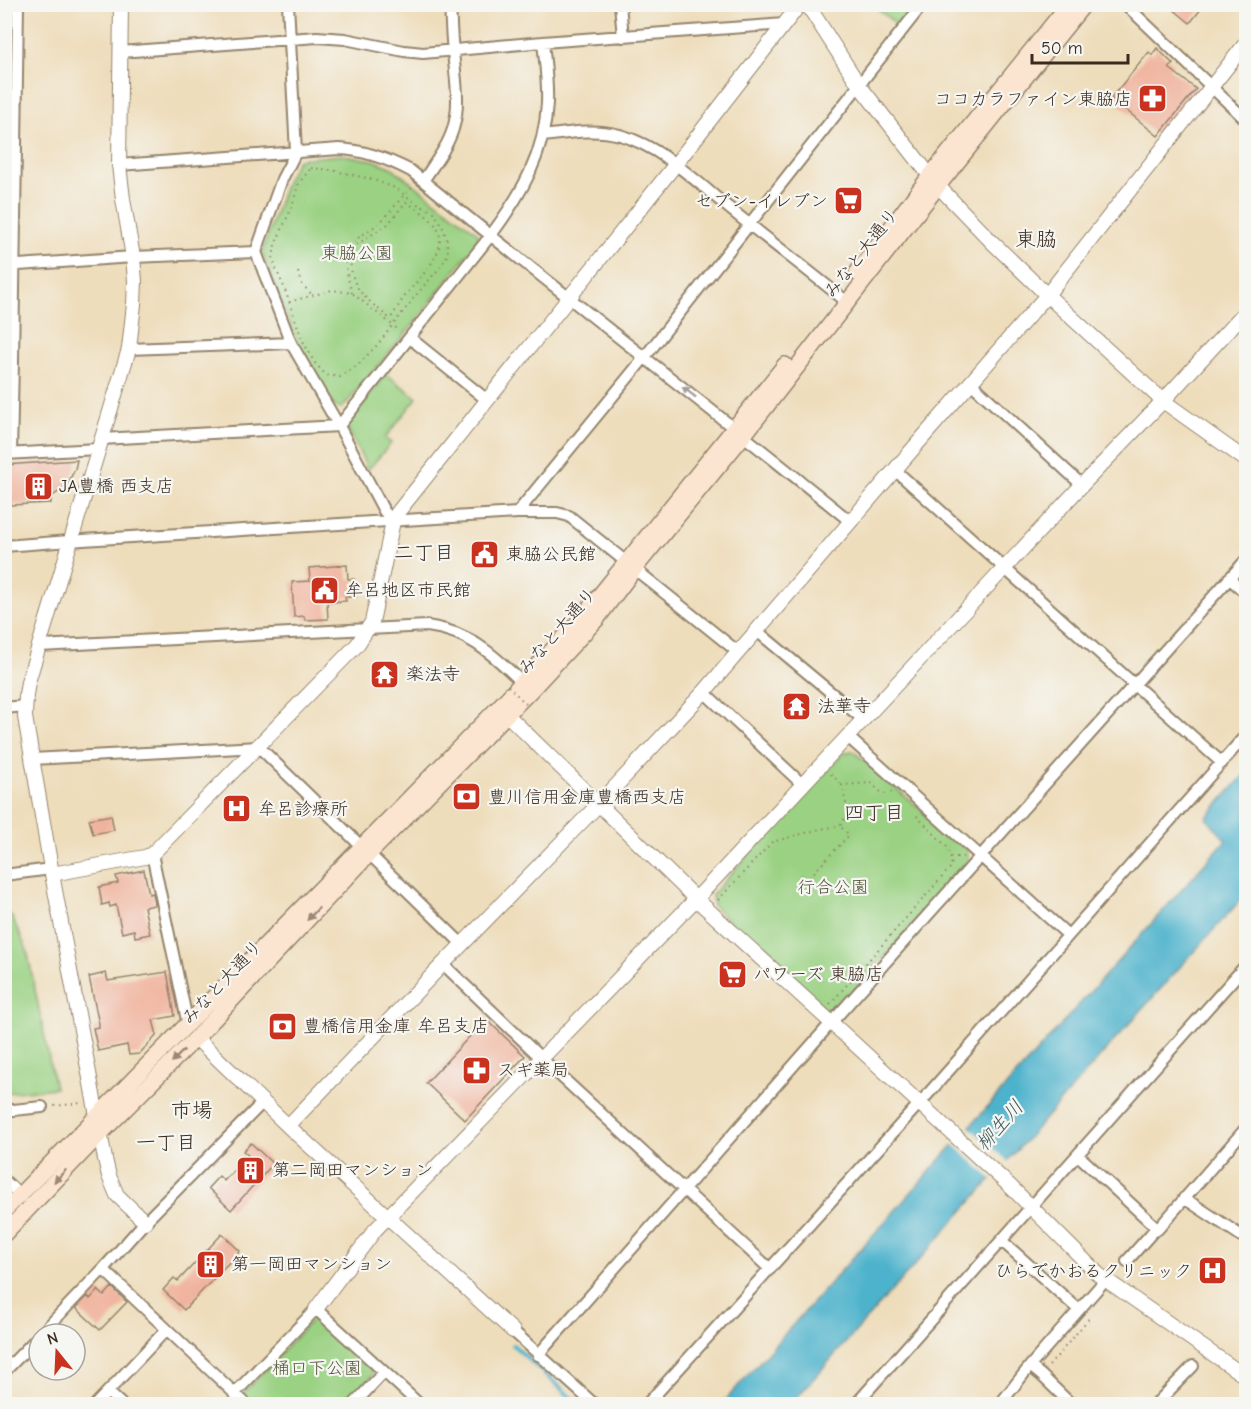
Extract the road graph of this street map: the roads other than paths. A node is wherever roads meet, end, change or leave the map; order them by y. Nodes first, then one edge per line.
1 (18, 4) edge
2 (121, 4) edge
3 (288, 4) edge
4 (450, 4) edge
5 (620, 4) edge
6 (800, 4) edge
7 (807, 4) edge
8 (923, 4) edge
9 (1084, 4) edge
10 (1125, 4) edge
11 (1065, 9) edge
12 (784, 24) junction
13 (623, 37) junction
14 (290, 39) junction
15 (543, 42) junction
16 (1246, 43) edge
17 (453, 51) junction
18 (120, 52) junction
19 (859, 85) junction
20 (1212, 87) junction
21 (4, 100) edge
22 (17, 101) junction
23 (1246, 120) edge
24 (543, 136) junction
25 (296, 152) junction
26 (119, 165) junction
27 (675, 165) junction
28 (423, 181) junction
29 (934, 181) junction
30 (10, 190) edge
31 (749, 224) junction
32 (491, 235) junction
33 (256, 252) junction
34 (133, 257) junction
35 (10, 266) edge
36 (1047, 295) junction
37 (569, 298) junction
38 (843, 299) junction
39 (1246, 311) edge
40 (410, 338) junction
41 (291, 343) junction
42 (129, 349) junction
43 (644, 357) junction
44 (9, 362) edge
45 (971, 383) junction
46 (487, 400) junction
47 (1163, 401) junction
48 (339, 426) junction
49 (739, 431) junction
50 (99, 444) junction
51 (8, 454) edge
52 (1246, 460) edge
53 (895, 470) junction
54 (1082, 485) junction
55 (518, 513) junction
56 (393, 521) junction
57 (851, 522) junction
58 (70, 540) junction
59 (4, 546) edge
60 (1246, 560) edge
61 (630, 565) junction
62 (1004, 568) junction
63 (1229, 578) junction
64 (1246, 593) edge
65 (367, 630) junction
66 (757, 631) junction
67 (39, 646) junction
68 (738, 652) junction
69 (1135, 685) junction
70 (520, 686) junction
71 (704, 692) junction
72 (25, 706) junction
73 (4, 708) edge
74 (503, 711) junction
75 (864, 720) junction
76 (1246, 735) edge
77 (848, 737) junction
78 (259, 747) junction
79 (32, 759) junction
80 (1222, 763) junction
81 (803, 784) junction
82 (598, 805) junction
83 (366, 850) junction
84 (152, 854) junction
85 (980, 856) junction
86 (51, 871) junction
87 (4, 875) edge
88 (696, 899) junction
89 (1068, 934) junction
90 (462, 944) junction
91 (443, 964) junction
92 (1246, 965) edge
93 (831, 1023) junction
94 (192, 1032) junction
95 (541, 1058) junction
96 (263, 1102) junction
97 (919, 1103) junction
98 (42, 1107) road end
99 (4, 1111) edge
100 (97, 1117) junction
101 (288, 1126) junction
102 (1246, 1128) edge
103 (100, 1134) junction
104 (1078, 1155) junction
105 (4, 1180) edge
106 (683, 1189) junction
107 (20, 1195) junction
108 (1184, 1198) junction
109 (1032, 1207) junction
110 (4, 1211) edge
111 (388, 1216) junction
112 (145, 1222) junction
113 (1157, 1227) junction
114 (4, 1234) edge
115 (1246, 1239) edge
116 (1002, 1241) junction
117 (1127, 1261) dead end
118 (103, 1269) junction
119 (770, 1269) junction
120 (1106, 1280) junction
121 (316, 1309) junction
122 (1079, 1310) junction
123 (52, 1322) edge
124 (166, 1330) junction
125 (513, 1331) joint
126 (27, 1348) edge
127 (538, 1354) junction
128 (1030, 1366) junction
129 (1193, 1366) dead end
130 (4, 1372) edge
131 (384, 1372) junction
132 (1246, 1377) edge
133 (108, 1392) junction
134 (234, 1394) junction
135 (96, 1404) edge
136 (120, 1404) edge
137 (246, 1404) edge
138 (354, 1404) edge
139 (419, 1404) edge
140 (594, 1404) edge
141 (647, 1404) edge
142 (856, 1404) edge
143 (1000, 1404) edge
144 (1071, 1404) edge
145 (1156, 1404) edge

1 - 22 street
2 - 18 street
3 - 14 street
4 - 17 street
5 - 13 street
6 - 12 street
7 - 19 street
8 - 19 street
9 - 11 main road, みなと大通り
10 - 20 street
11 - 29 main road, みなと大通り
12 - 13 street
12 - 27 street
13 - 15 street
14 - 17 street
14 - 18 street
14 - 25 street
15 - 17 street
15 - 24 street
16 - 20 street
17 - 28 street
18 - 26 street
19 - 29 street
19 - 31 street
20 - 23 street
20 - 36 street
21 - 22 street
22 - 30 street
24 - 27 street
24 - 32 street
25 - 26 street
25 - 28 street
25 - 33 street
26 - 34 street
27 - 31 street
27 - 37 street
28 - 32 street
29 - 36 street
29 - 38 main road, みなと大通り
30 - 35 street
31 - 38 street
31 - 43 street
32 - 37 street
32 - 40 street
33 - 34 street
33 - 41 street
34 - 35 street
34 - 42 street
35 - 44 street
36 - 45 street
36 - 47 street
37 - 43 street
37 - 46 street
38 - 49 main road, みなと大通り
39 - 47 street
40 - 46 street
40 - 48 street
41 - 42 street
41 - 48 street
42 - 50 street
49 -> 43 street
43 - 55 street
44 - 51 street
45 - 53 street
45 - 54 street
46 - 56 street
47 - 52 street
47 - 54 street
48 - 50 street
48 - 56 street
49 - 57 street
49 - 61 main road, みなと大通り
50 - 51 street
50 - 58 street
53 - 57 street
53 - 62 street
54 - 62 street
55 - 56 street
55 - 61 street
56 - 58 street
56 - 65 street
57 - 66 street
58 - 59 street
58 - 67 street
60 - 63 street
61 - 68 street
61 - 70 main road, みなと大通り
62 - 69 street
62 - 75 street
63 - 64 street
63 - 69 street
65 - 67 street
65 - 70 street
65 - 78 street
66 - 68 street
66 - 75 street
67 - 72 street
68 - 71 street
69 - 80 street
69 - 85 street
70 - 74 main road, みなと大通り
71 - 81 street
71 - 82 street
72 - 73 street
72 - 79 street
74 - 82 street
74 - 83 main road, みなと大通り
75 - 77 street
76 - 80 street
77 - 81 street
77 - 85 street
78 - 79 street
78 - 83 street
78 - 84 street
79 - 86 street
80 - 89 street
81 - 88 street
82 - 88 street
82 - 90 street
83 - 90 street
83 - 94 main road, みなと大通り
84 - 86 street
84 - 94 street
85 - 89 street
85 - 93 street
86 - 87 street
86 - 100 street
88 - 93 street
88 - 95 street
89 - 97 street
90 - 91 street
91 - 95 street
91 - 101 street
92 - 104 street
93 - 97 street
93 - 106 street
94 - 96 street
94 - 100 main road, みなと大通り
94 -> 103 main road, みなと大通り
95 - 106 street
95 - 111 street
96 - 101 street
96 - 112 street
97 - 109 street
97 - 119 street
98 - 99 street
100 - 103 street
100 - 107 main road, みなと大通り
101 - 111 street
102 - 108 street
103 - 112 street
103 -> 114 main road, みなと大通り
104 - 109 street
104 - 113 street
105 - 107 street
106 - 119 street
106 - 127 street
107 - 110 main road, みなと大通り
108 - 113 street
108 - 115 street
109 - 116 street
109 - 120 street
111 - 121 street
111 - 125 street
112 - 118 street
113 - 117 street
116 - 122 street
116 - 142 street
118 - 123 street
118 - 124 street
119 - 141 street
120 - 122 street
120 - 132 street
121 - 131 street
121 - 134 street
122 - 128 street
124 - 133 street
124 - 134 street
125 - 127 street
126 - 130 street
127 - 140 street
128 - 143 street
128 - 144 street
129 - 145 street
131 - 138 street
131 - 139 street
133 - 135 street
133 - 136 street
134 - 137 street

